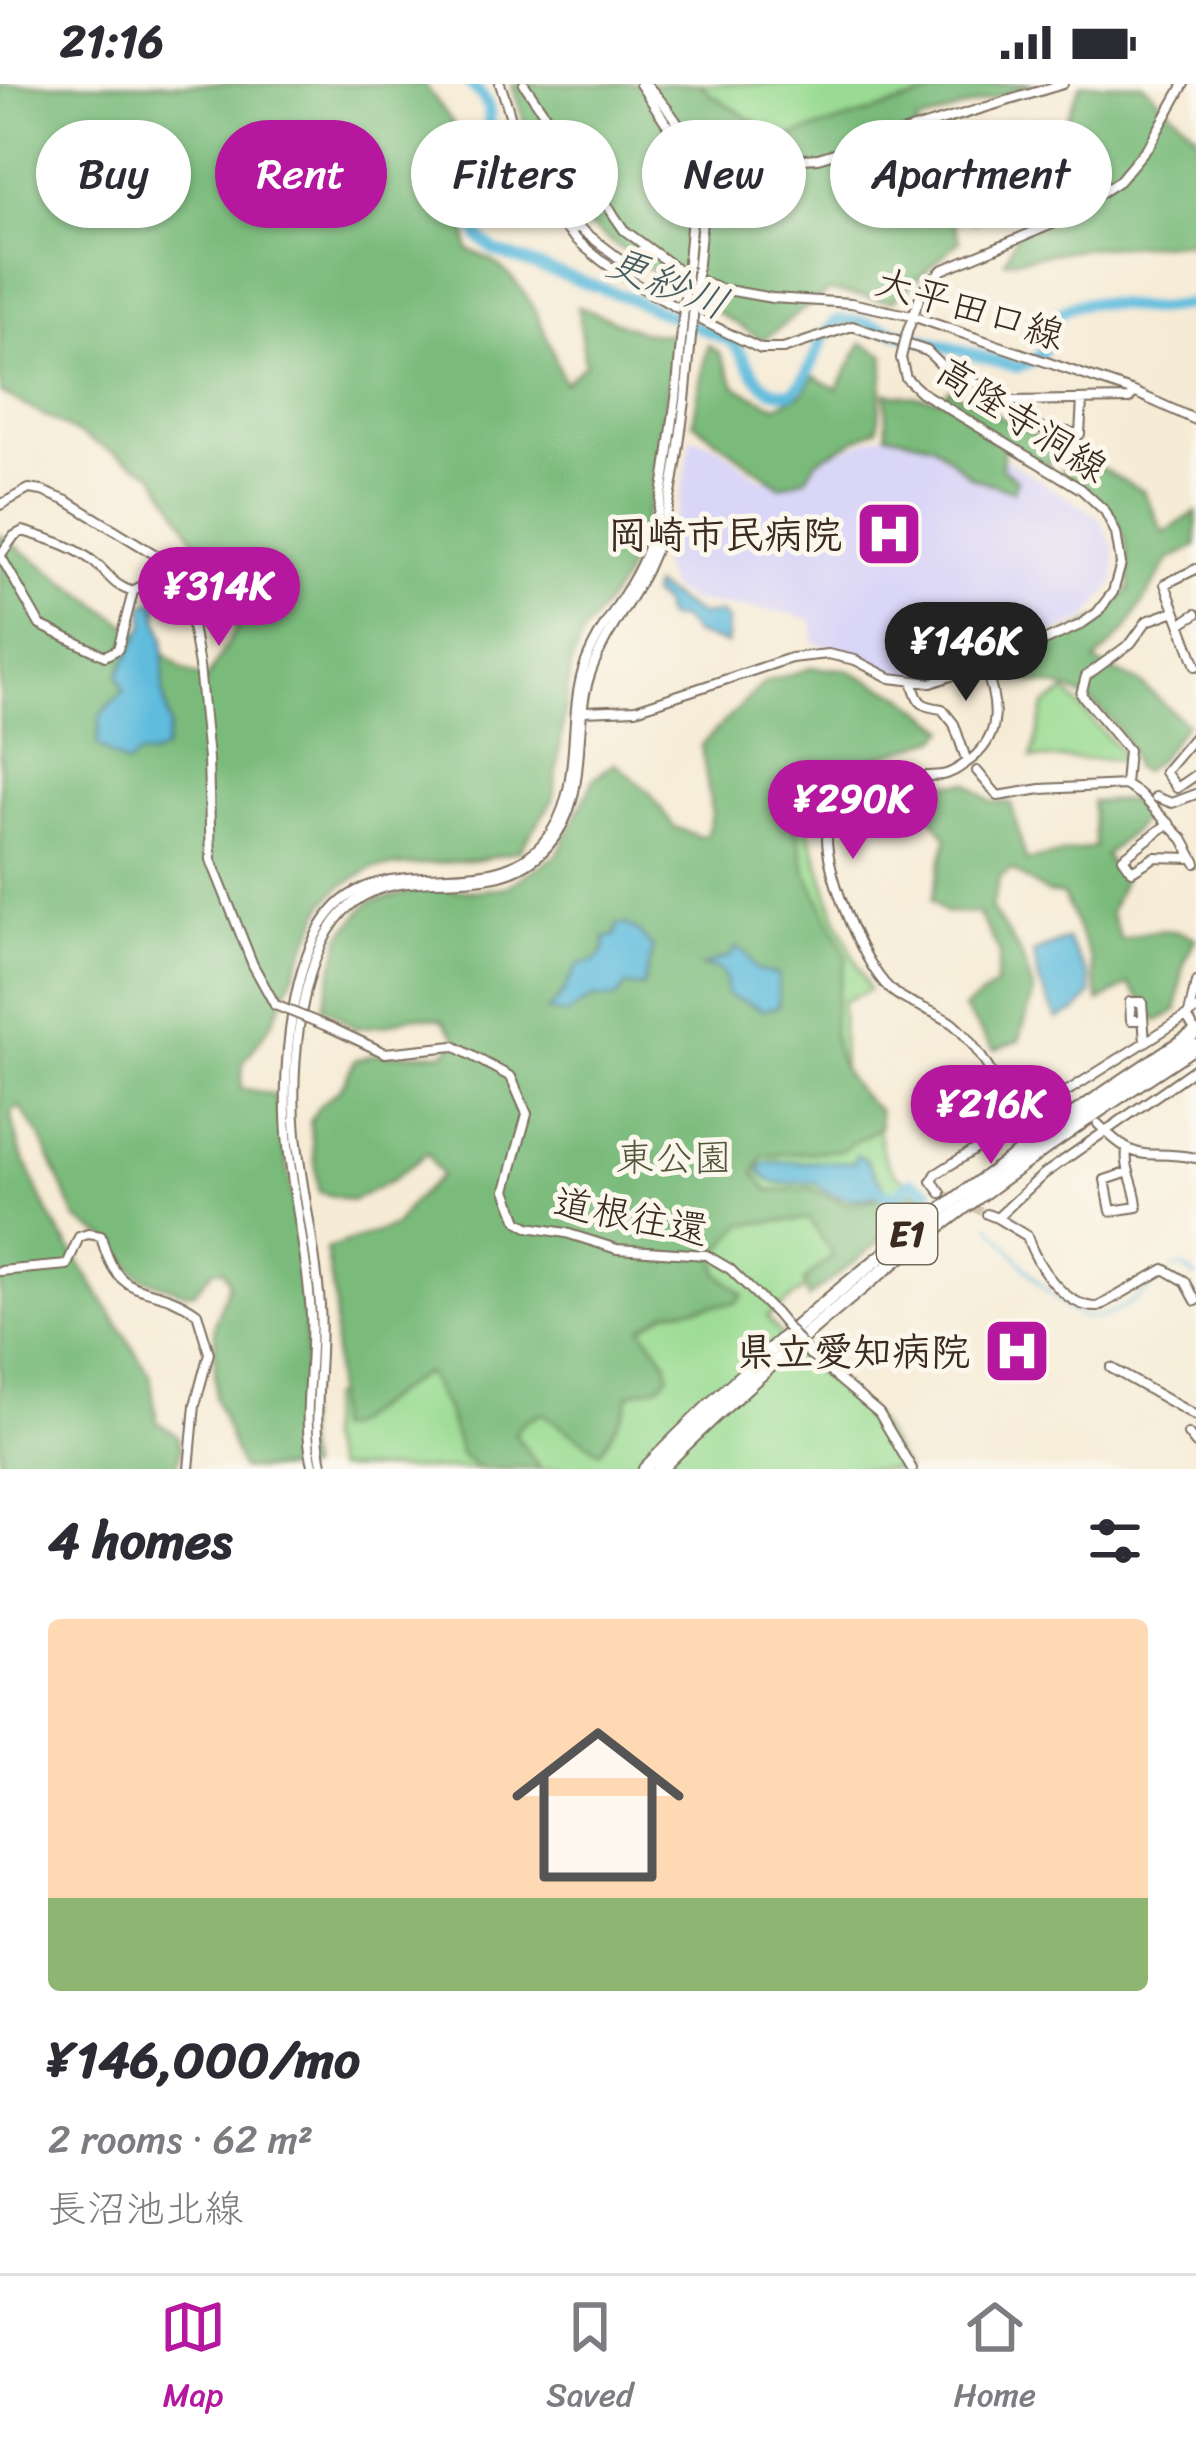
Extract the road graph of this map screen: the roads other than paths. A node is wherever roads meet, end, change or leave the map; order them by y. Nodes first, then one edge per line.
1 (500, 84) edge
2 (524, 84) edge
3 (643, 84) edge
4 (1063, 84) edge
5 (1184, 84) edge
6 (665, 120) edge
7 (675, 120) edge
8 (806, 159) edge
9 (696, 228) edge
10 (702, 228) edge
11 (569, 232) junction
12 (644, 248) junction
13 (912, 316) junction
14 (1134, 392) junction
15 (680, 400) junction
16 (1082, 400) junction
17 (1196, 420) edge
18 (1041, 428) dead end
19 (0, 505) edge
20 (0, 556) edge
21 (169, 562) junction
22 (1196, 569) edge
23 (133, 592) junction
24 (1174, 611) junction
25 (1196, 614) edge
26 (1180, 624) junction
27 (985, 665) junction
28 (1196, 666) edge
29 (913, 684) junction
30 (580, 710) junction
31 (1196, 736) edge
32 (965, 756) dead end
33 (977, 771) dead end
34 (1196, 775) edge
35 (1125, 785) junction
36 (1196, 794) edge
37 (1154, 801) junction
38 (1169, 823) junction
39 (1194, 861) edge
40 (1196, 982) edge
41 (1192, 1012) edge
42 (1143, 1020) dead end
43 (1194, 1029) edge
44 (1145, 1042) junction
45 (1196, 1046) edge
46 (1196, 1068) edge
47 (1021, 1124) junction
48 (1101, 1127) junction
49 (1127, 1150) junction
50 (1196, 1158) edge
51 (1129, 1172) junction
52 (941, 1193) dead end
53 (0, 1271) edge
54 (1196, 1300) edge
55 (1112, 1368) dead end
56 (1196, 1416) edge
57 (1188, 1434) dead end
58 (1196, 1444) edge
59 (189, 1469) edge
60 (318, 1469) edge
61 (645, 1469) edge
62 (660, 1469) edge
63 (912, 1469) edge

1 - 11 street
2 - 12 street, 大平田口線
3 - 6 street
3 - 7 street
4 - 8 street
5 - 13 street
9 - 15 street, bridge
10 - 15 street, bridge
11 - 12 street
11 - 16 street
12 - 13 street, 大平田口線
13 - 14 street, 大平田口線
13 - 27 street, 高隆寺洞線, bridge
14 - 16 street
14 - 17 street, 大平田口線
15 - 30 street
16 - 18 street
19 - 21 street
20 - 23 street
20 - 23 street
21 - 23 street
21 - 63 street, 道根往還, bridge
22 - 24 street
24 - 26 street
24 - 35 street
25 - 26 street
26 - 28 street
27 - 29 street, 高隆寺洞線
27 - 47 street
29 - 30 street
29 - 32 street
30 - 60 street
30 - 60 street
31 - 34 street
33 - 35 street
35 - 37 street
36 - 37 street
37 - 38 street
38 - 39 street
38 - 39 street
40 - 41 street
41 - 43 street
41 - 44 street
42 - 44 street
43 - 61 highway, E1
44 - 47 street
45 - 62 highway, E1
46 - 48 street
47 - 52 street
48 - 49 street
48 - 54 street
49 - 50 street
49 - 51 street
51 - 51 street
53 - 59 street
55 - 56 street
57 - 58 street

